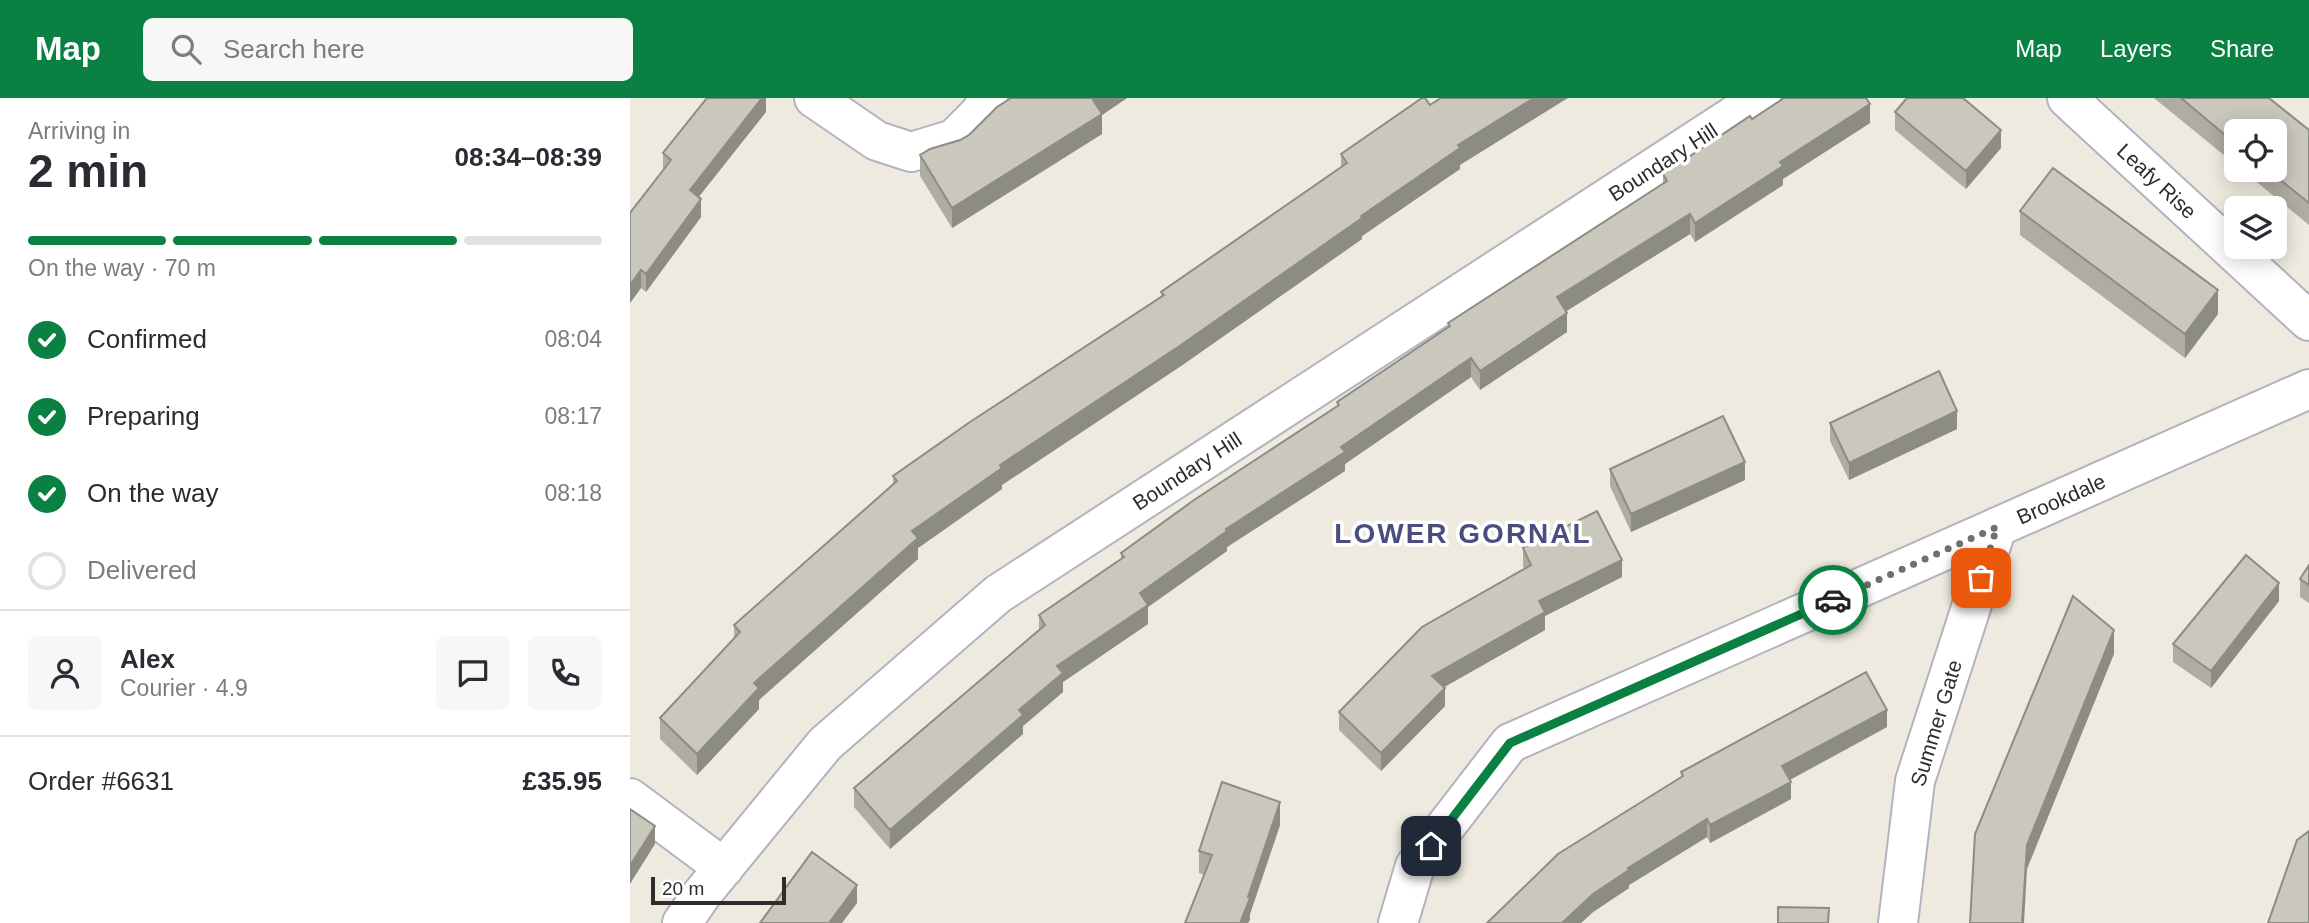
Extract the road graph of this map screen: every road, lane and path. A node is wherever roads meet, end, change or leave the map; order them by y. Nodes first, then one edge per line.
1 (814, 98) edge
2 (988, 98) edge
3 (1761, 98) edge
4 (2067, 98) edge
5 (2309, 321) edge
6 (2309, 389) edge
7 (1997, 527) junction
8 (630, 798) edge
9 (724, 868) junction
10 (682, 923) edge
11 (1398, 923) edge
12 (1898, 923) edge

1 - 2 street
3 - 9 street, Boundary Hill
4 - 5 street, Leafy Rise
6 - 7 street, Brookdale
7 - 11 street, Brookdale
7 - 12 street, Summer Gate
8 - 9 street
9 - 10 street, Boundary Hill

